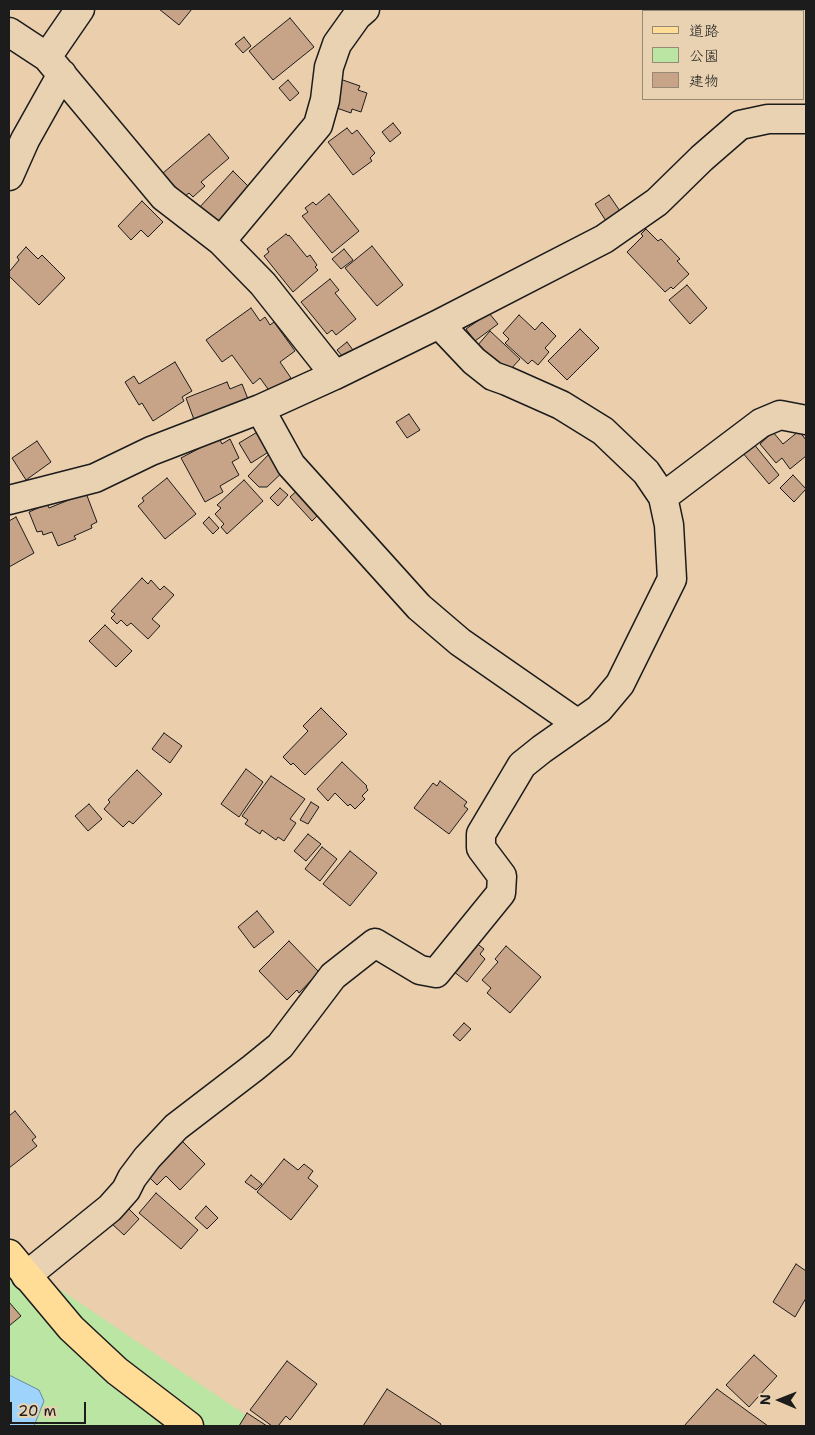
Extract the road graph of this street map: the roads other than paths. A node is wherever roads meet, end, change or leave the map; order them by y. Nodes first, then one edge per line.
1 (80, 9) edge
2 (365, 9) edge
3 (9, 32) edge
4 (55, 66) junction
5 (806, 119) edge
6 (9, 176) edge
7 (221, 241) junction
8 (439, 324) junction
9 (334, 376) junction
10 (260, 409) junction
11 (806, 420) edge
12 (663, 497) junction
13 (9, 500) edge
14 (578, 724) junction
15 (9, 1254) edge
16 (26, 1276) junction
17 (189, 1426) edge

1 - 4 street
2 - 7 street
3 - 4 street
4 - 6 street
4 - 7 street
5 - 8 street
7 - 9 street
8 - 9 street
8 - 12 street
9 - 10 street
10 - 13 street
10 - 14 street
11 - 12 street
12 - 14 street
14 - 16 street
15 - 16 main road
16 - 17 main road

